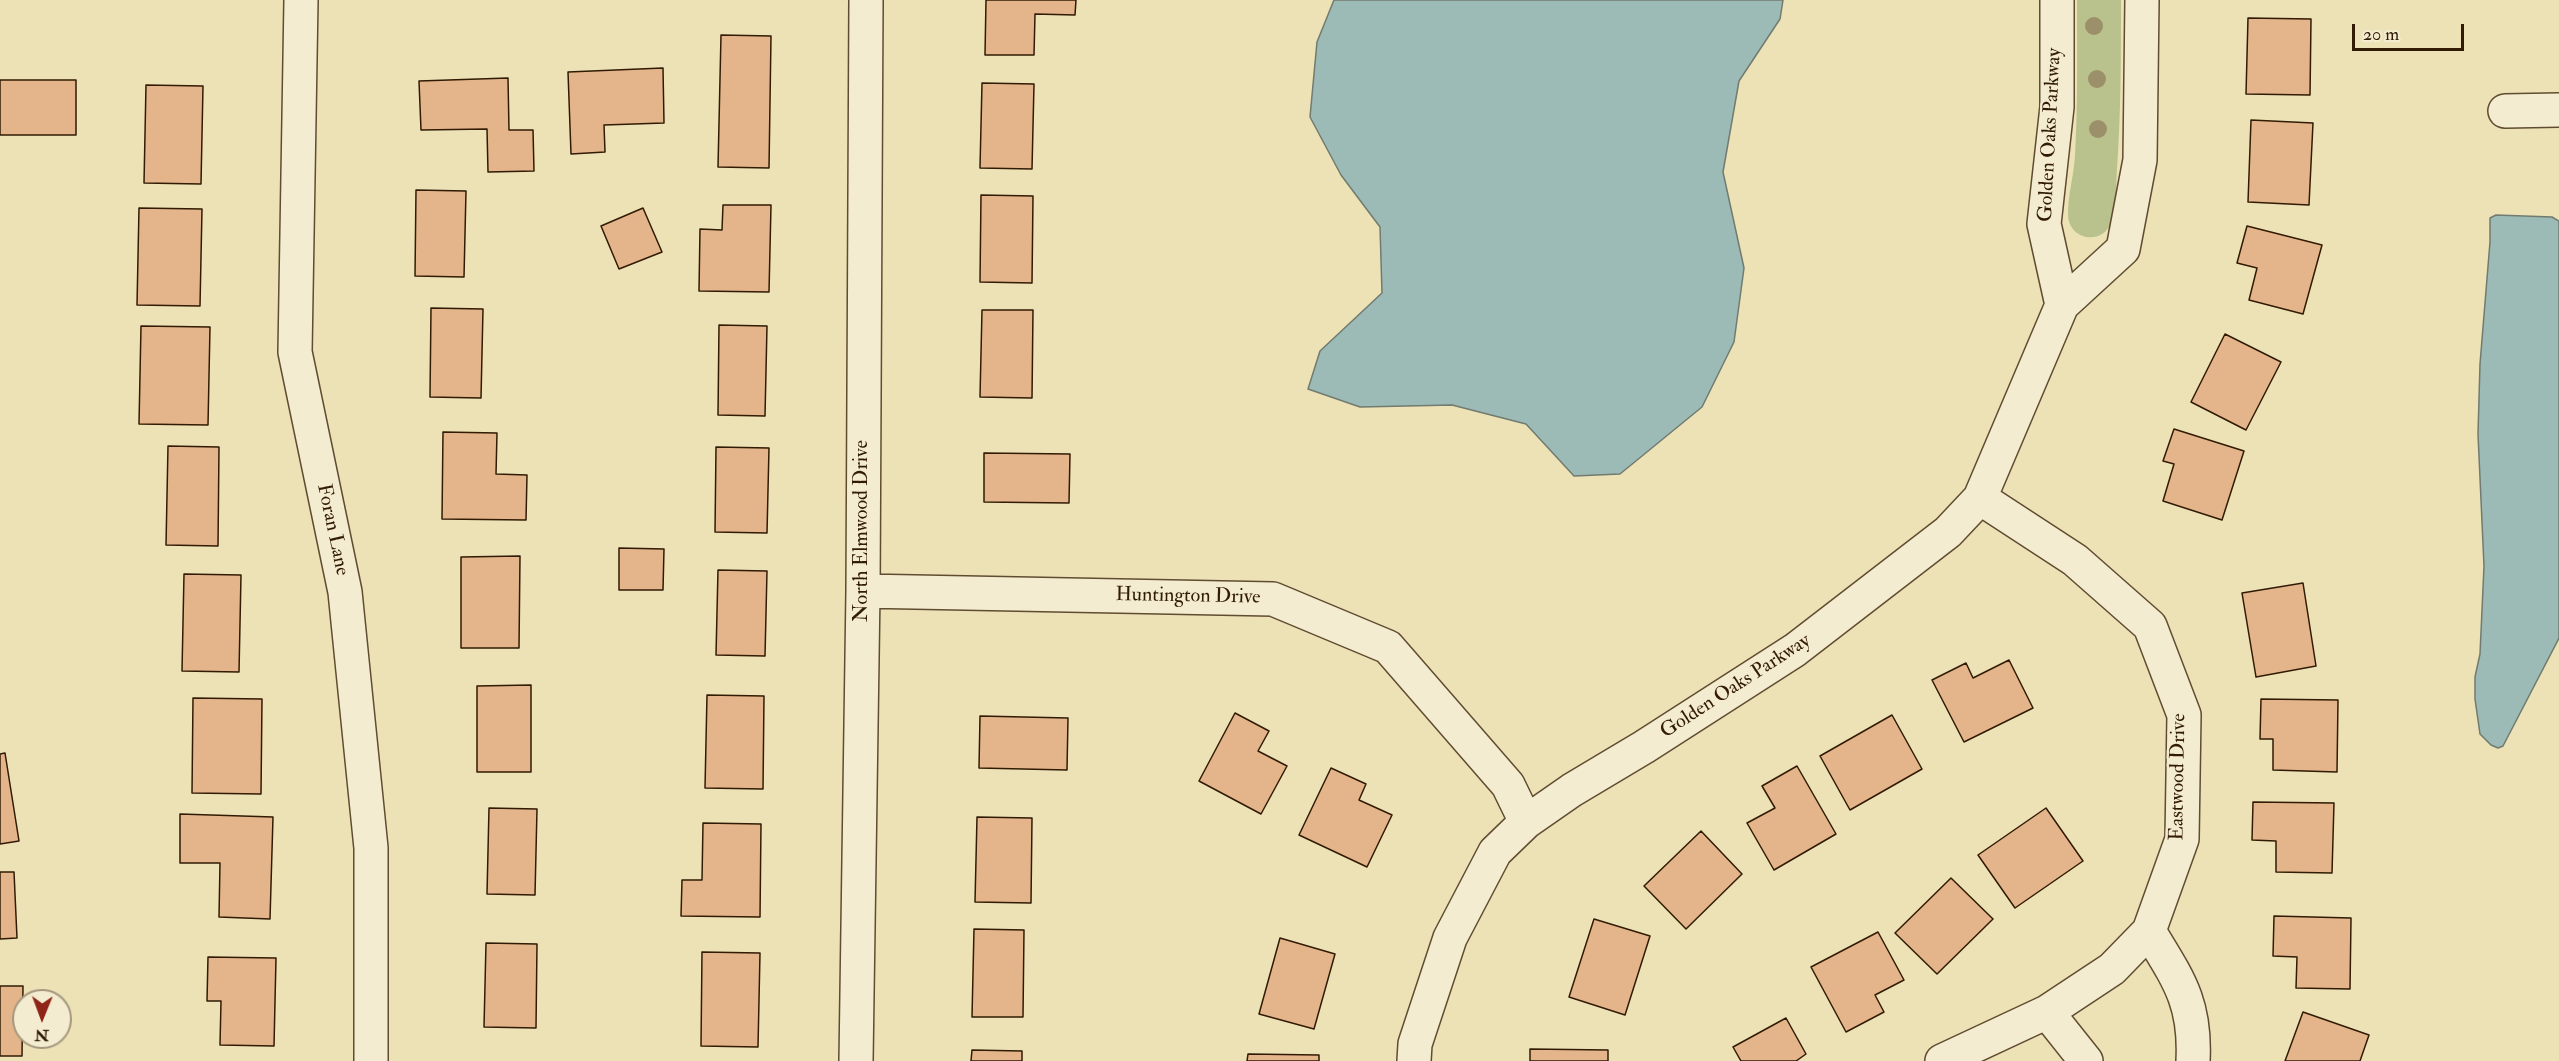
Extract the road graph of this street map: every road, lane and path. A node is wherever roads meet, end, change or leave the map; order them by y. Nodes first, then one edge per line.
1 (301, 0) edge
2 (866, 0) edge
3 (2057, 0) edge
4 (2142, 0) edge
5 (2559, 110) edge
6 (2505, 111) dead end
7 (2062, 305) junction
8 (1980, 498) junction
9 (863, 591) junction
10 (1526, 822) junction
11 (2149, 931) junction
12 (2047, 1012) junction
13 (371, 1061) edge
14 (856, 1061) edge
15 (1414, 1061) edge
16 (1942, 1061) edge
17 (2086, 1061) edge
18 (2193, 1061) edge

1 - 13 street, Foran Lane
2 - 9 street, North Elmwood Drive
3 - 7 street, Golden Oaks Parkway
4 - 7 street, Golden Oaks Parkway
5 - 6 street
7 - 8 street, Golden Oaks Parkway
8 - 10 street, Golden Oaks Parkway
8 - 11 street, Eastwood Drive
9 - 10 street, Huntington Drive
9 - 14 street, North Elmwood Drive
10 - 15 street, Golden Oaks Parkway
11 - 12 street, Eastwood Drive
11 - 18 street
12 - 16 street, Eastwood Drive
12 - 17 street

